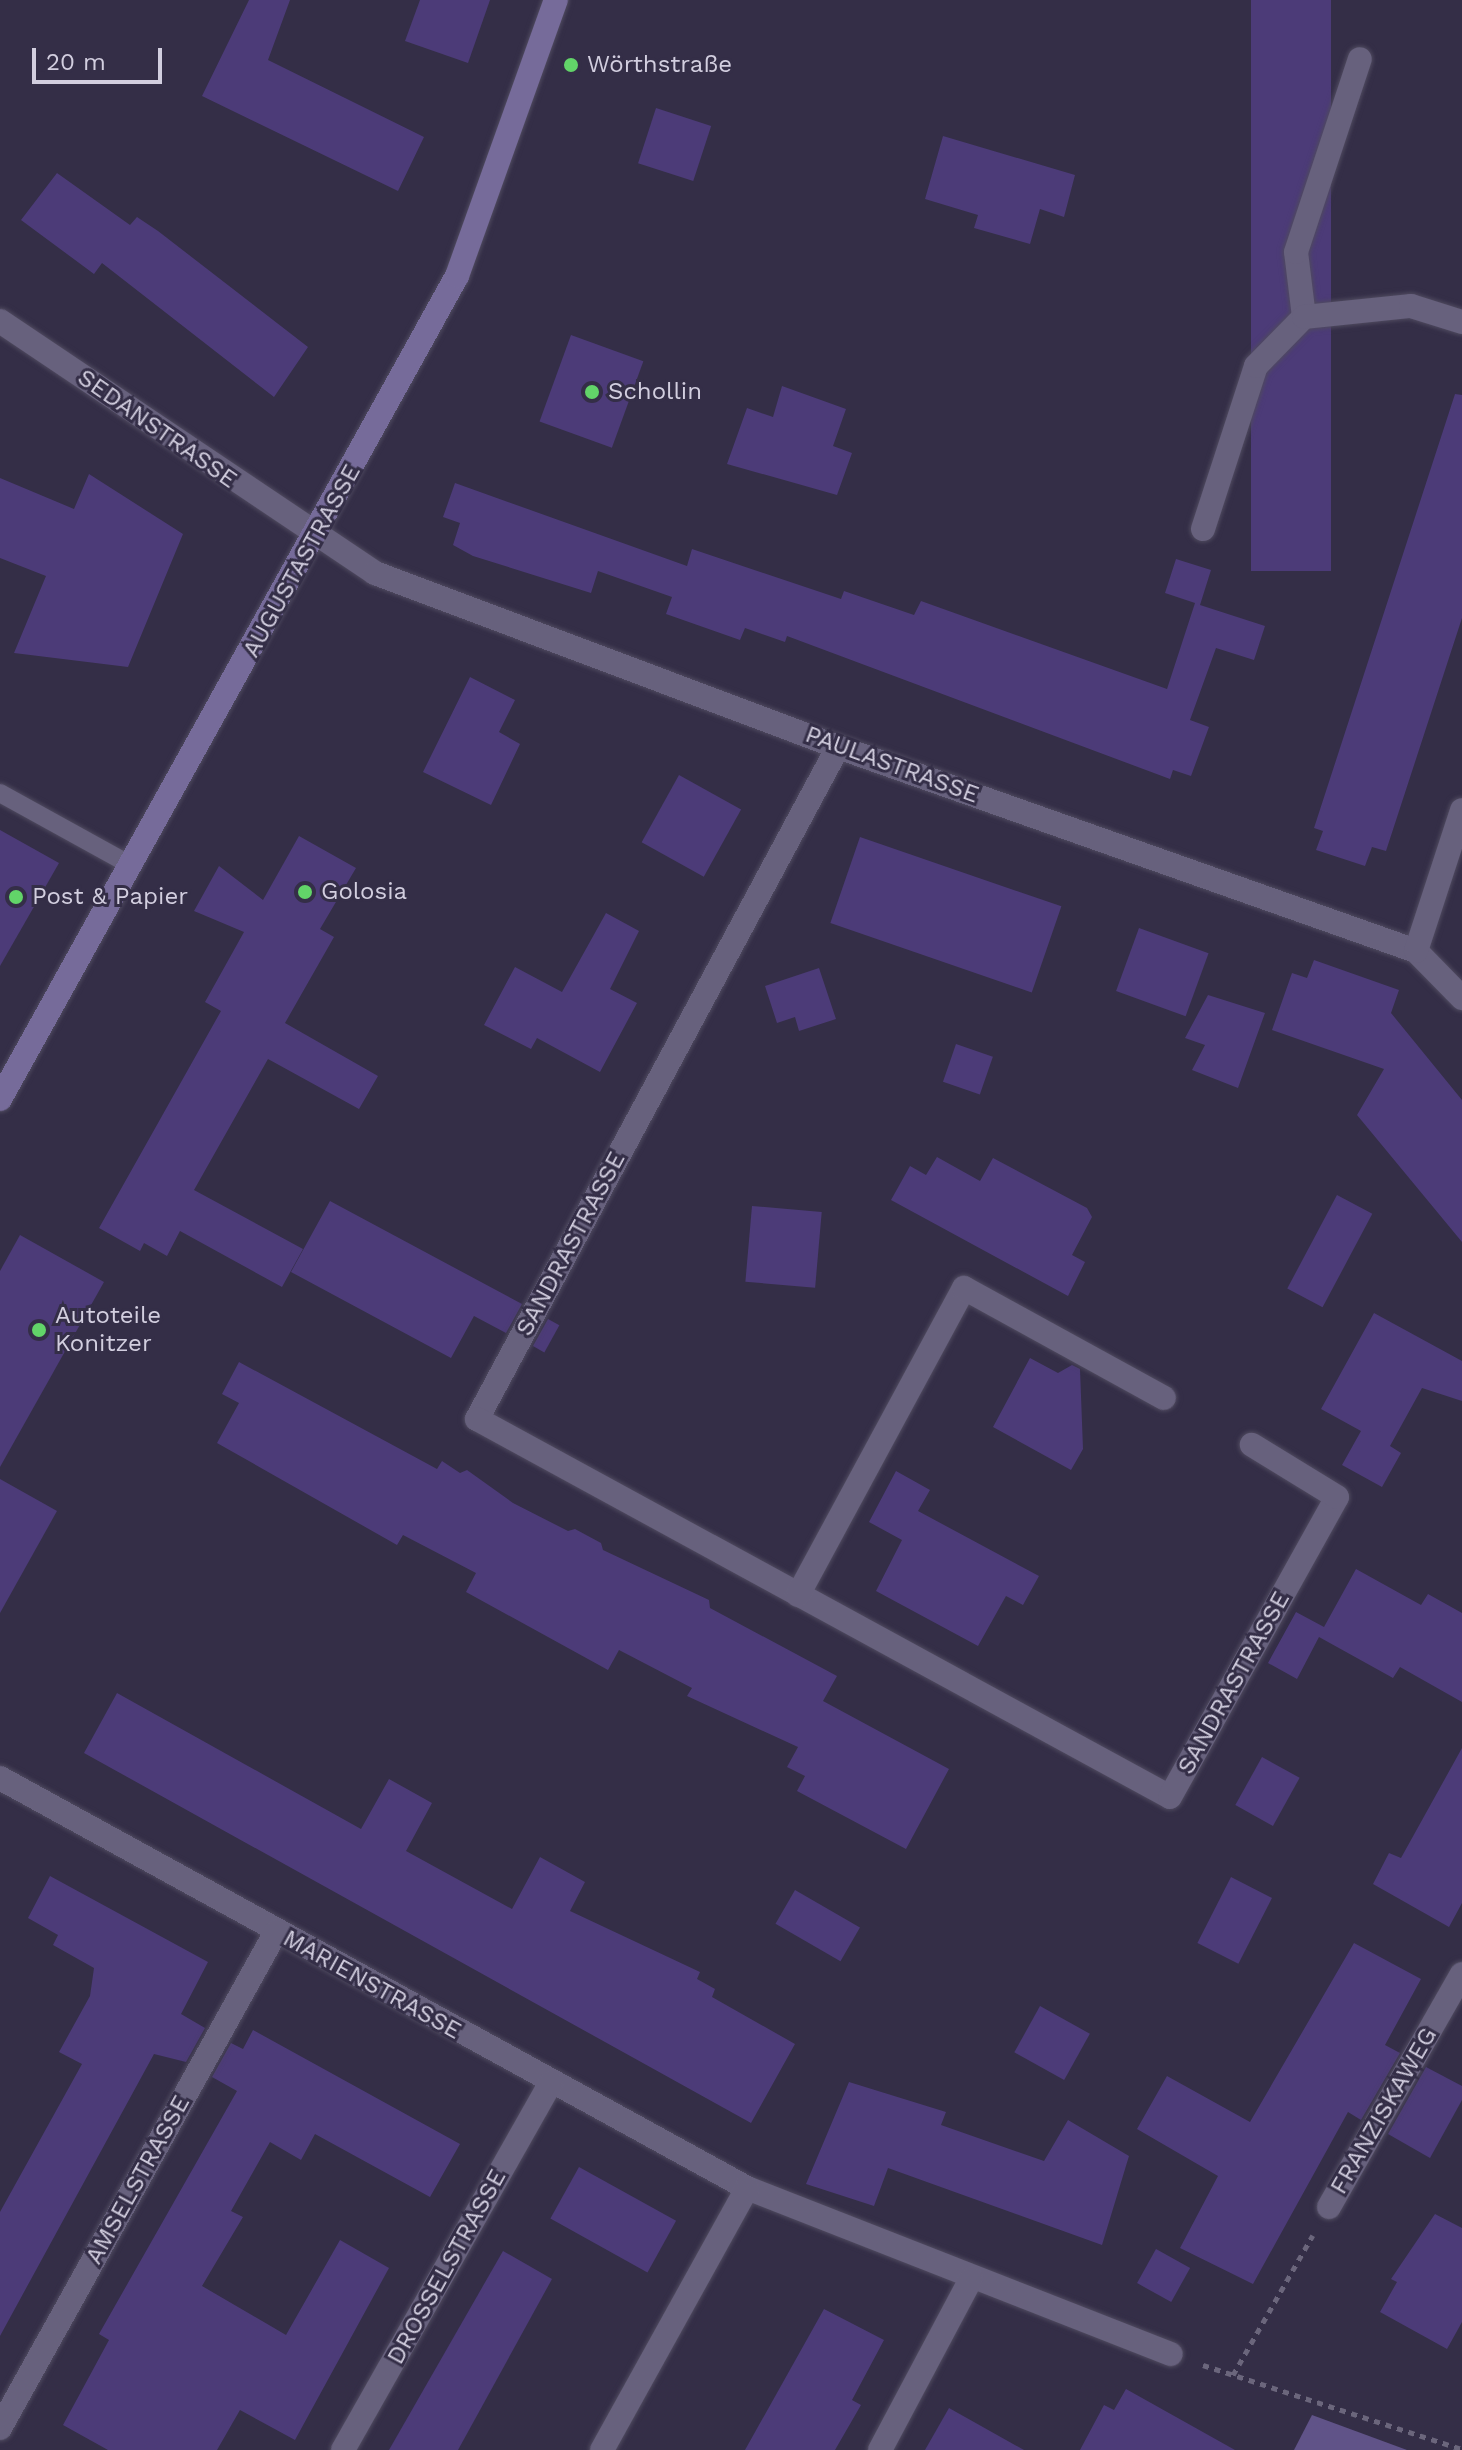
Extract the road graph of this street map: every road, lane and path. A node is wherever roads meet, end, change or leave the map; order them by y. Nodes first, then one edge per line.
1 (556, 0) edge
2 (1360, 59) dead end
3 (1304, 317) junction
4 (0, 321) edge
5 (1462, 322) edge
6 (1203, 529) dead end
7 (314, 538) junction
8 (838, 747) junction
9 (0, 793) edge
10 (1462, 810) edge
11 (132, 866) junction
12 (1416, 951) junction
13 (1462, 998) edge
14 (0, 1099) edge
15 (1164, 1398) dead end
16 (1252, 1445) dead end
17 (798, 1595) junction
18 (0, 1778) edge
19 (276, 1932) junction
20 (1462, 1974) edge
21 (551, 2083) junction
22 (747, 2188) junction
23 (1329, 2207) joint
24 (971, 2279) junction
25 (1171, 2354) joint
26 (1233, 2375) junction
27 (0, 2428) edge
28 (1462, 2449) edge
29 (343, 2450) edge
30 (602, 2450) edge
31 (880, 2450) edge

1 - 7 main road, AUGUSTASTRASSE
2 - 3 street
3 - 5 street
3 - 6 street
4 - 7 street, SEDANSTRASSE
7 - 8 street, PAULASTRASSE
7 - 11 main road, AUGUSTASTRASSE
8 - 12 street, PAULASTRASSE
8 - 17 street, SANDRASTRASSE
9 - 11 lane
10 - 12 street
11 - 14 main road, AUGUSTASTRASSE
12 - 13 street, PAULASTRASSE
15 - 17 street
16 - 17 street, SANDRASTRASSE
18 - 19 street, MARIENSTRASSE
19 - 21 street, MARIENSTRASSE
19 - 27 street, AMSELSTRASSE
20 - 23 street, FRANZISKAWEG
21 - 22 street, MARIENSTRASSE
21 - 29 street, DROSSELSTRASSE
22 - 24 street, MARIENSTRASSE
22 - 30 street
23 - 26 path
24 - 25 street, MARIENSTRASSE
24 - 31 street
25 - 26 path
26 - 28 path

